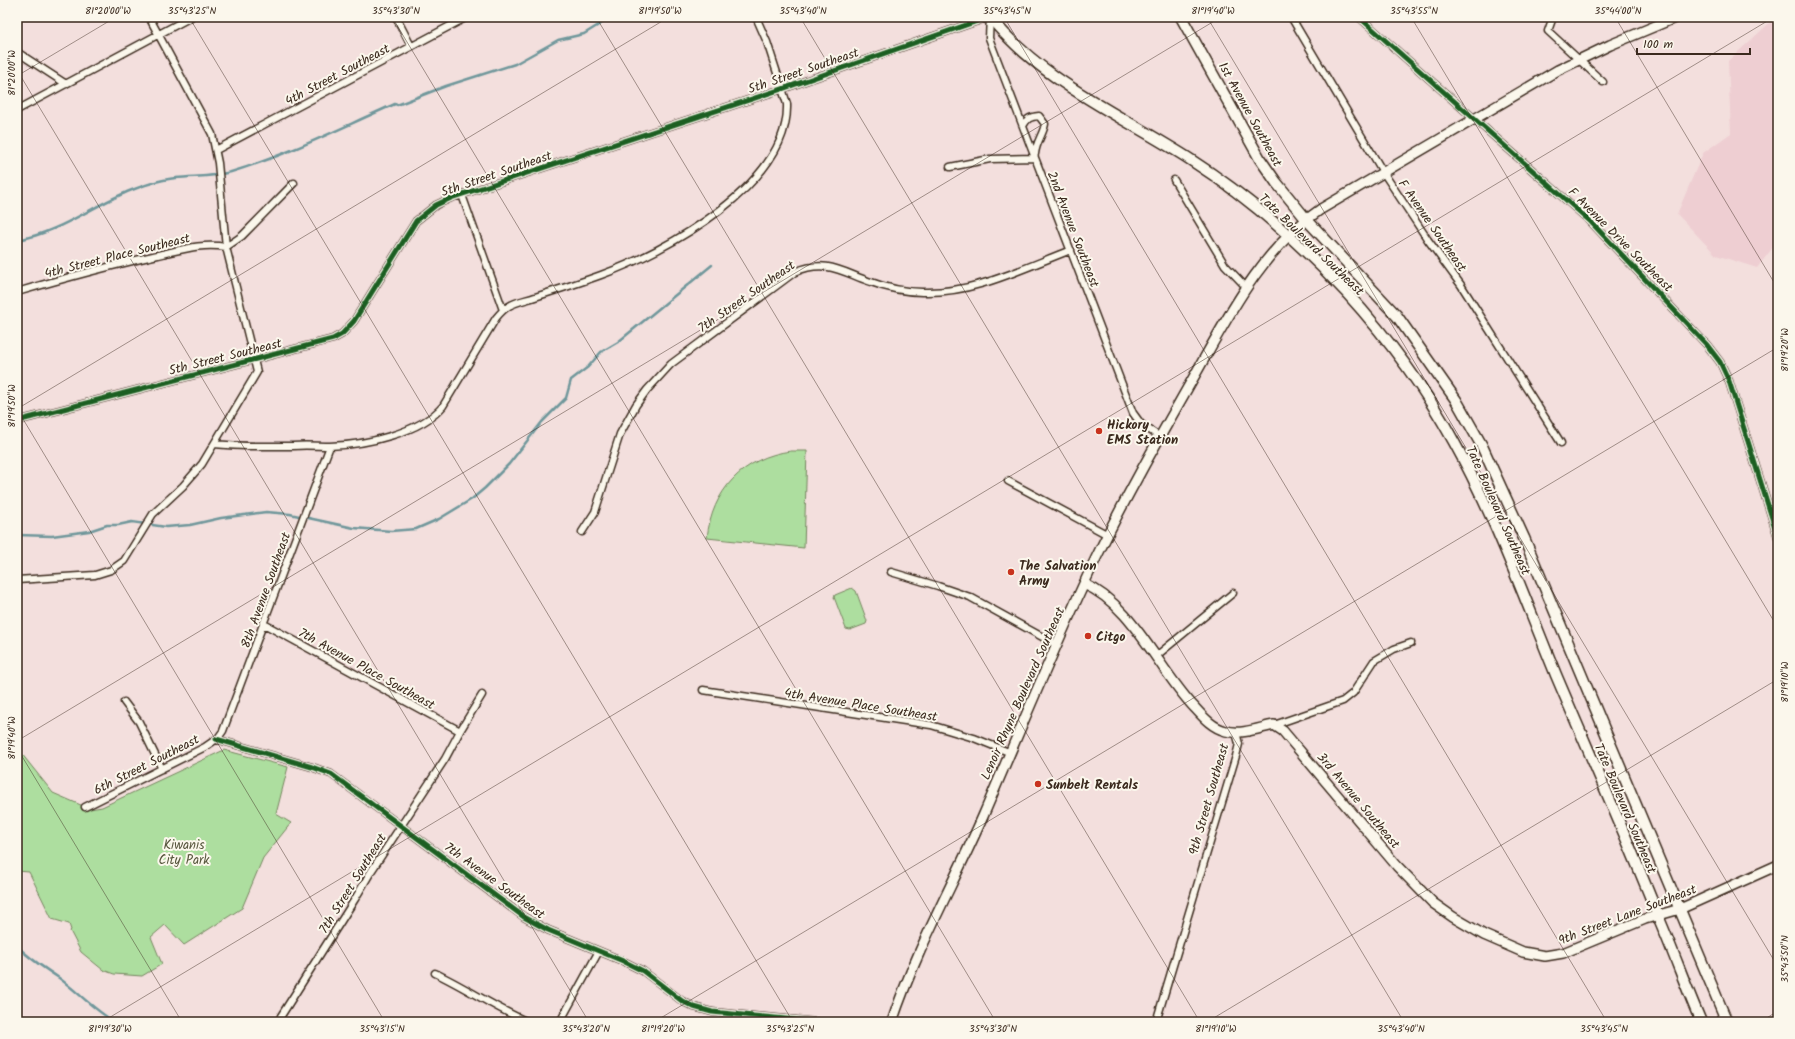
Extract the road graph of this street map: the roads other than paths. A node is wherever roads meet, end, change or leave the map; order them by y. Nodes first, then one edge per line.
1 (149, 17) edge
2 (191, 17) edge
3 (396, 17) edge
4 (467, 17) edge
5 (756, 17) edge
6 (990, 17) edge
7 (1181, 17) edge
8 (1291, 17) edge
9 (1359, 17) edge
10 (1553, 17) edge
11 (1677, 17) edge
12 (158, 34) junction
13 (411, 46) junction
14 (17, 52) edge
15 (1579, 59) junction
16 (1603, 82) dead end
17 (66, 84) junction
18 (782, 89) junction
19 (17, 110) edge
20 (1474, 118) junction
21 (1023, 126) junction
22 (216, 150) junction
23 (1035, 158) junction
24 (950, 167) dead end
25 (1383, 172) junction
26 (1174, 180) dead end
27 (294, 183) dead end
28 (462, 195) junction
29 (1306, 219) junction
30 (1288, 235) junction
31 (226, 247) junction
32 (1071, 250) junction
33 (1246, 287) junction
34 (17, 292) edge
35 (503, 310) junction
36 (254, 360) junction
37 (17, 421) edge
38 (1160, 436) junction
39 (1561, 443) dead end
40 (214, 444) junction
41 (330, 446) junction
42 (1008, 482) dead end
43 (582, 532) dead end
44 (1108, 534) junction
45 (1778, 537) edge
46 (892, 572) dead end
47 (17, 580) edge
48 (1084, 584) junction
49 (1234, 593) dead end
50 (264, 624) junction
51 (1411, 643) dead end
52 (1058, 645) junction
53 (1154, 657) junction
54 (703, 690) dead end
55 (482, 695) dead end
56 (124, 702) dead end
57 (1274, 725) junction
58 (460, 731) junction
59 (1236, 732) junction
60 (216, 739) junction
61 (1011, 753) junction
62 (162, 769) junction
63 (85, 807) dead end
64 (400, 826) junction
65 (1778, 865) edge
66 (1423, 893) joint
67 (1680, 909) junction
68 (1658, 915) junction
69 (599, 951) junction
70 (435, 974) dead end
71 (279, 1022) edge
72 (528, 1022) edge
73 (560, 1022) edge
74 (817, 1022) edge
75 (892, 1022) edge
76 (1156, 1022) edge
77 (1701, 1022) edge
78 (1728, 1022) edge

1 - 12 street
2 - 12 street
3 - 13 street
4 - 13 street, 4th Street Southeast
5 - 18 street
6 - 18 street, 5th Street Southeast
6 - 21 street, 2nd Avenue Southeast
6 - 30 main road, Tate Boulevard Southeast
7 - 29 main road, 1st Avenue Southeast
8 - 25 street, F Avenue Southeast
9 - 20 street, F Avenue Drive Southeast
10 - 15 street
11 - 15 main road, Lenoir Rhyne Boulevard Southeast
12 - 17 street
12 - 22 street
13 - 22 street, 4th Street Southeast
14 - 17 street
15 - 16 street
15 - 20 main road, Lenoir Rhyne Boulevard Southeast
17 - 19 street
18 - 28 street, 5th Street Southeast
18 - 35 street
20 - 25 main road, Lenoir Rhyne Boulevard Southeast
20 - 45 street, F Avenue Drive Southeast
21 - 23 street, 2nd Avenue Southeast
21 - 23 street
22 - 31 street
23 - 24 street
23 - 32 street, 2nd Avenue Southeast
25 - 29 main road, Lenoir Rhyne Boulevard Southeast
25 - 39 street, F Avenue Southeast
26 - 33 street
27 - 31 street
28 - 35 street
28 - 36 street, 5th Street Southeast
29 - 30 main road, Lenoir Rhyne Boulevard Southeast
29 - 67 main road, Tate Boulevard Southeast
30 - 33 main road, Lenoir Rhyne Boulevard Southeast
30 - 68 main road, Tate Boulevard Southeast
31 - 34 street, 4th Street Place Southeast
31 - 36 street
32 - 38 street, 2nd Avenue Southeast
32 - 43 street, 7th Street Southeast
33 - 38 main road, Lenoir Rhyne Boulevard Southeast
35 - 41 street
36 - 37 street, 5th Street Southeast
36 - 40 street
38 - 44 main road, Lenoir Rhyne Boulevard Southeast
40 - 41 street
40 - 47 street
41 - 50 street, 8th Avenue Southeast
42 - 44 street
44 - 48 main road, Lenoir Rhyne Boulevard Southeast
46 - 52 street
48 - 52 main road, Lenoir Rhyne Boulevard Southeast
48 - 53 main road
49 - 53 street
50 - 58 street, 7th Avenue Place Southeast
50 - 60 street, 8th Avenue Southeast
51 - 57 street, 9th Street Southeast
52 - 61 main road, Lenoir Rhyne Boulevard Southeast
53 - 59 main road
54 - 61 street, 4th Avenue Place Southeast
55 - 58 street, 7th Street Southeast
56 - 62 street
57 - 59 main road, 9th Street Southeast
57 - 66 main road, 3rd Avenue Southeast
58 - 64 street, 7th Street Southeast
59 - 76 street, 9th Street Southeast
60 - 62 street, 6th Street Southeast
60 - 64 street, 7th Avenue Southeast
61 - 75 main road, Lenoir Rhyne Boulevard Southeast
62 - 63 street, 6th Street Southeast
64 - 69 street, 7th Avenue Southeast
64 - 71 street, 7th Street Southeast
65 - 67 main road, 9th Street Lane Southeast
66 - 68 main road, 9th Street Lane Southeast
67 - 68 main road, 9th Street Lane Southeast
67 - 78 main road, Tate Boulevard Southeast
68 - 77 main road, Tate Boulevard Southeast
69 - 73 street
69 - 74 street, 7th Avenue Southeast
70 - 72 street

